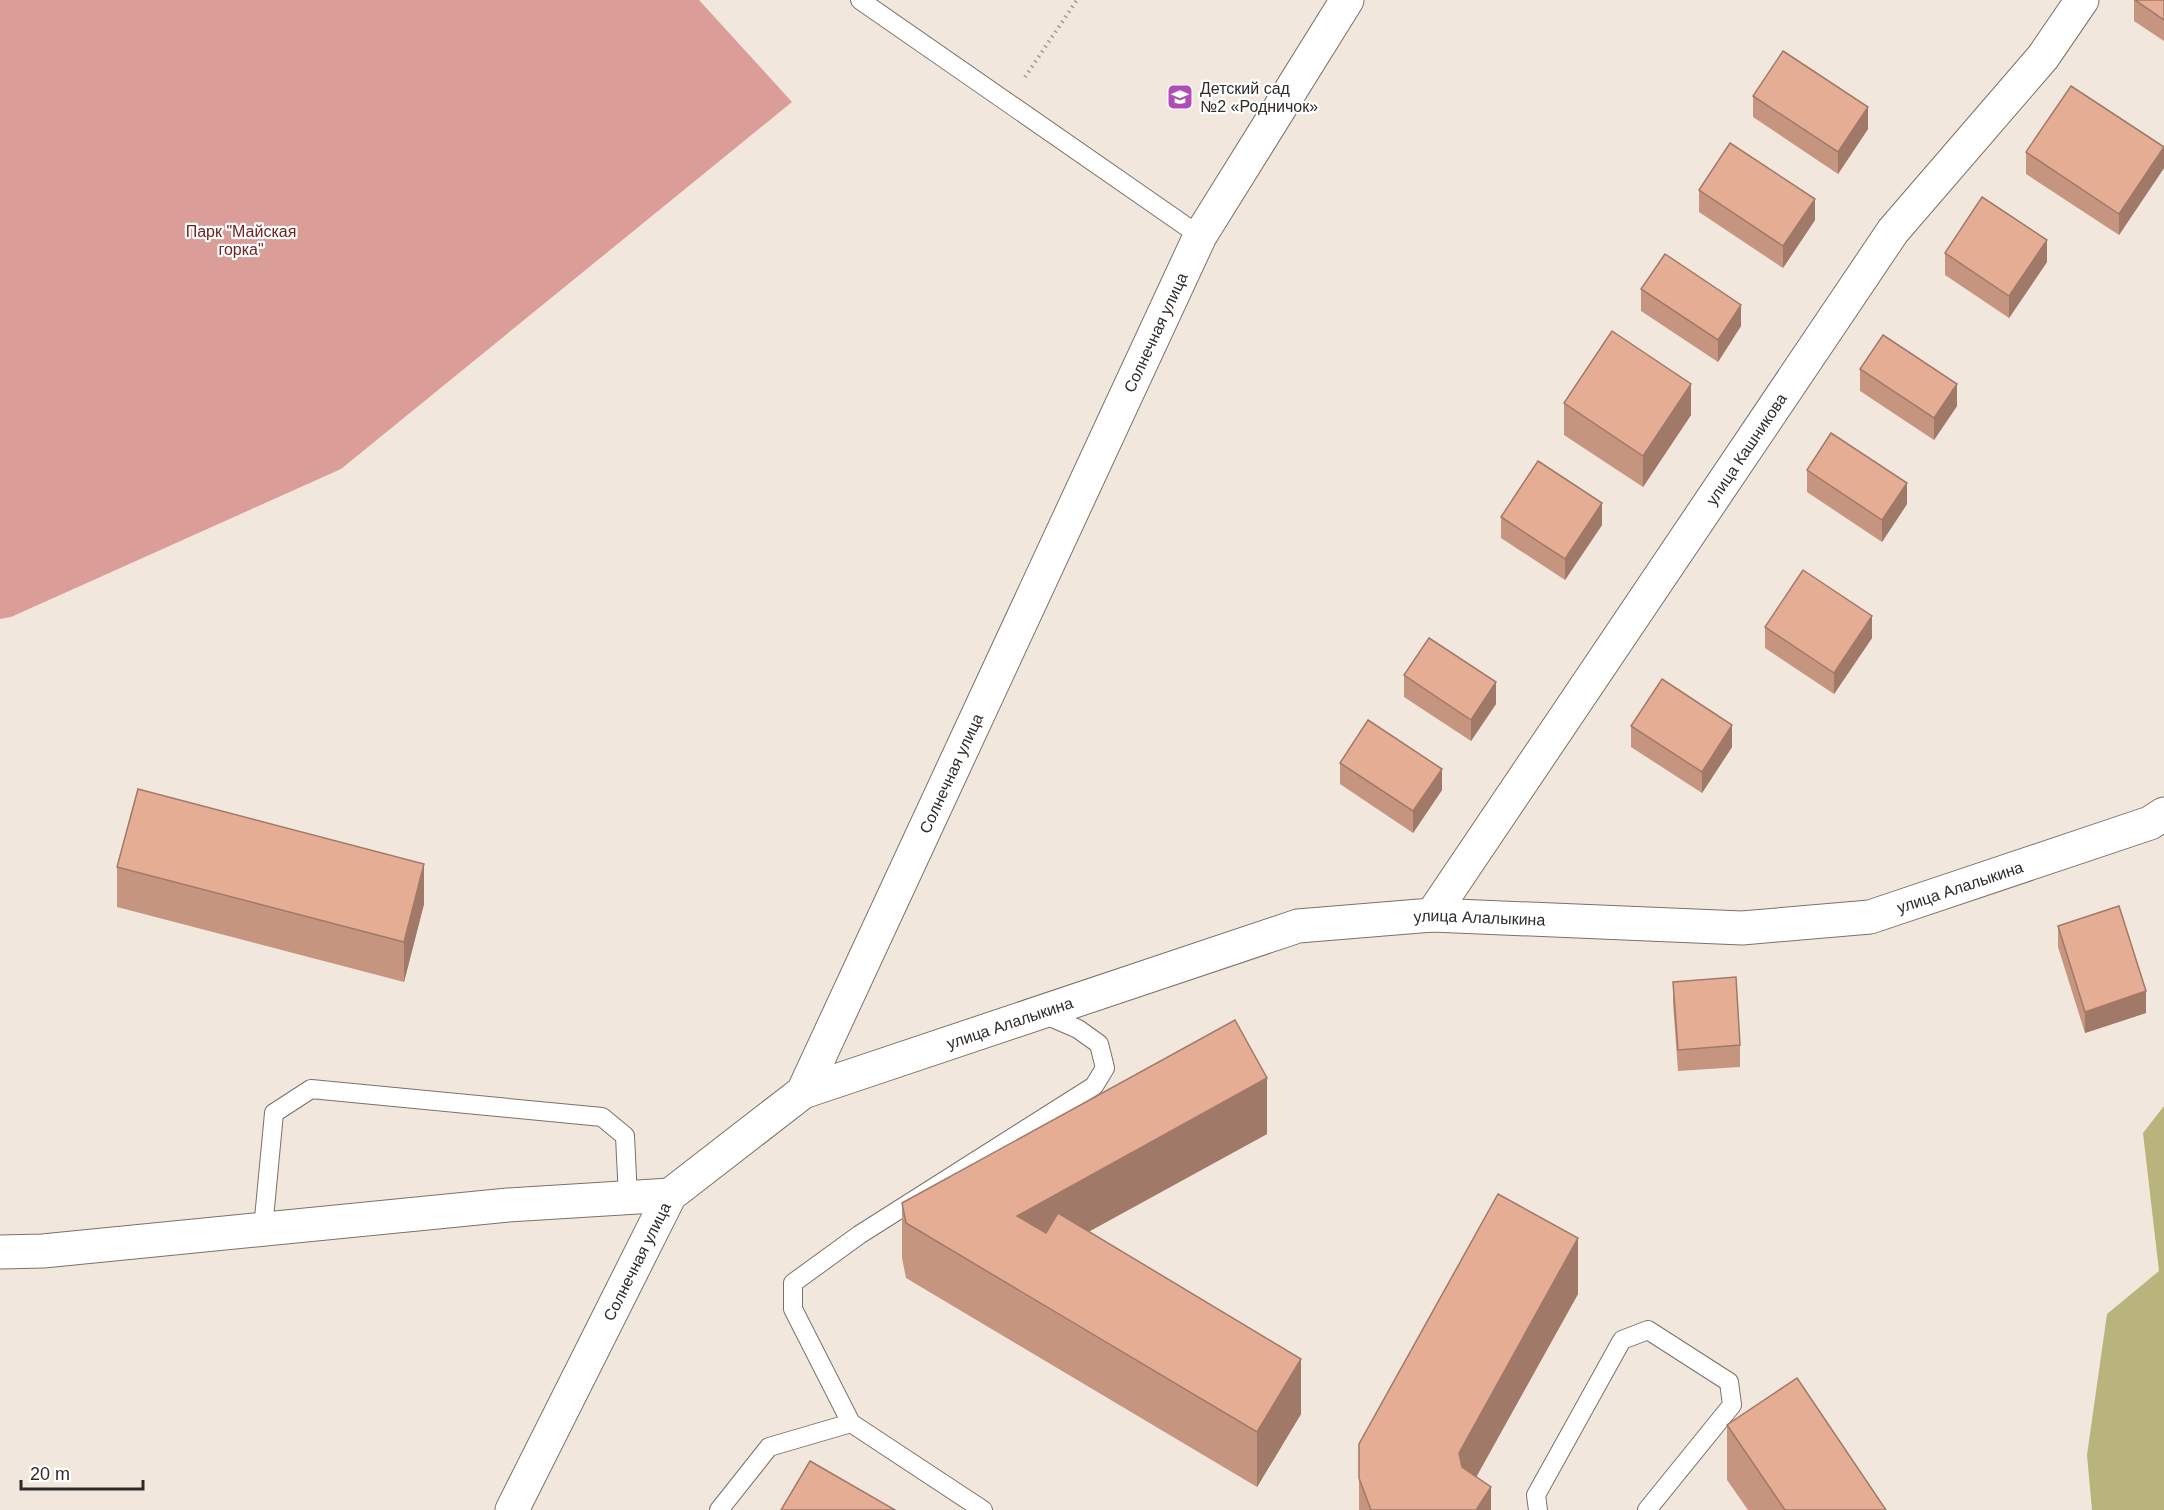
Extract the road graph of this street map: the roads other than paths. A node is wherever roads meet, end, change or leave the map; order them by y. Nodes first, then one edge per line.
1 (860, 0) edge
2 (1347, 0) edge
3 (2082, 0) edge
4 (1200, 236) junction
5 (2164, 814) edge
6 (1432, 915) junction
7 (1040, 1013) junction
8 (803, 1092) junction
9 (670, 1195) junction
10 (628, 1198) junction
11 (263, 1229) junction
12 (0, 1252) edge
13 (851, 1423) junction
14 (512, 1510) edge
15 (719, 1510) edge
16 (982, 1510) edge
17 (1538, 1510) edge
18 (1647, 1510) edge

1 - 4 lane
2 - 4 street, Солнечная улица
3 - 6 street, улица Кашникова
4 - 8 street, Солнечная улица
5 - 6 street, улица Алалыкина
6 - 7 street, улица Алалыкина
7 - 8 street, улица Алалыкина
7 - 13 lane
8 - 9 street, Солнечная улица
9 - 10 street
9 - 14 street, Солнечная улица
10 - 11 street
10 - 11 lane
11 - 12 street
13 - 15 lane
13 - 16 lane
17 - 18 lane

